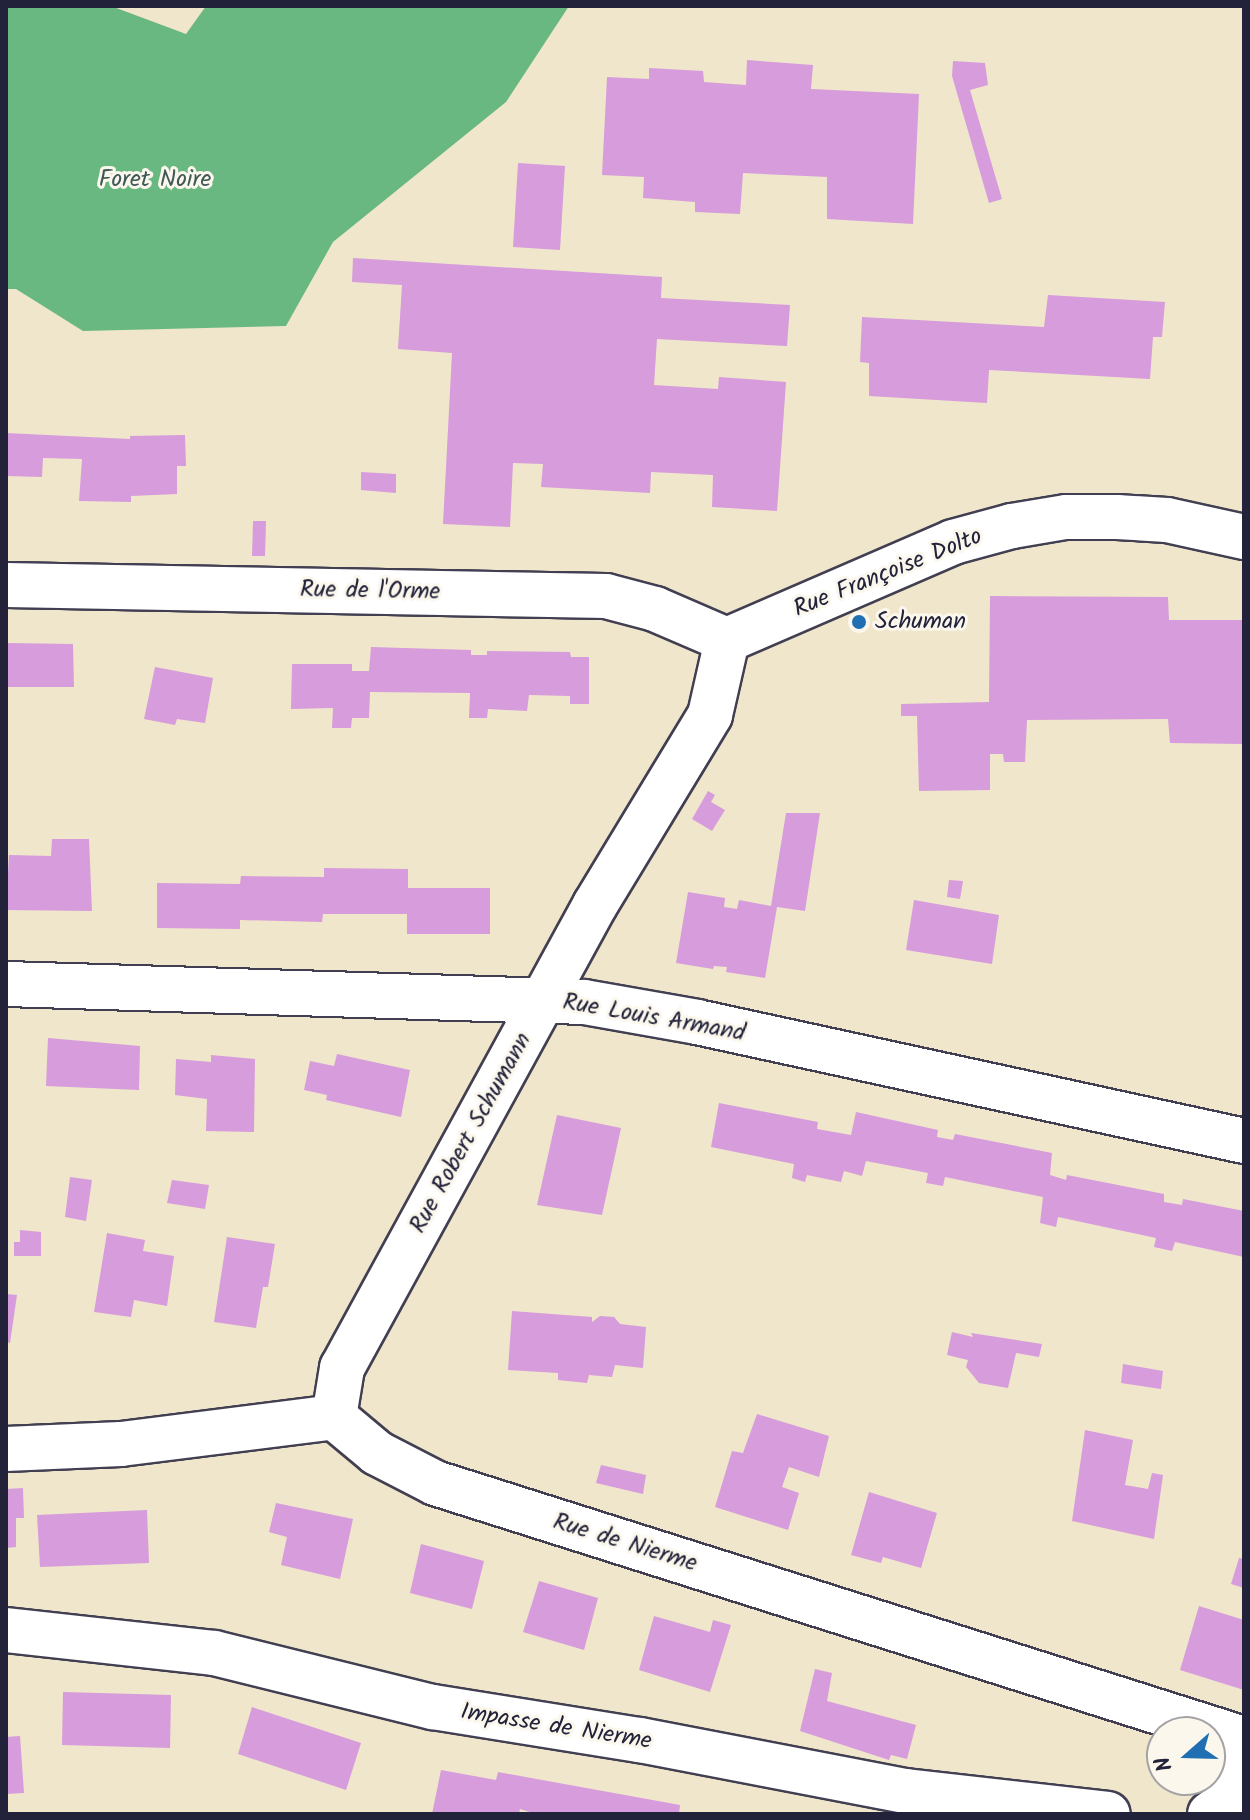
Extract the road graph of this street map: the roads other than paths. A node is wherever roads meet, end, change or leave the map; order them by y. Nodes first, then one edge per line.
1 (1244, 537) edge
2 (6, 585) edge
3 (727, 640) junction
4 (6, 984) edge
5 (544, 1000) junction
6 (1244, 1141) edge
7 (334, 1417) junction
8 (6, 1449) edge
9 (6, 1630) edge
10 (1244, 1739) edge
11 (1244, 1756) edge
12 (1108, 1814) edge
13 (1210, 1814) edge

1 - 3 street, Rue Françoise Dolto
2 - 3 street, Rue de l'Orme
3 - 5 street, Rue Robert Schumann
4 - 5 street, Rue Louis Armand
5 - 6 street, Rue Louis Armand
5 - 7 street, Rue Robert Schumann
7 - 8 street
7 - 10 street, Rue de Nierme
9 - 12 street, Impasse de Nierme
11 - 13 street

